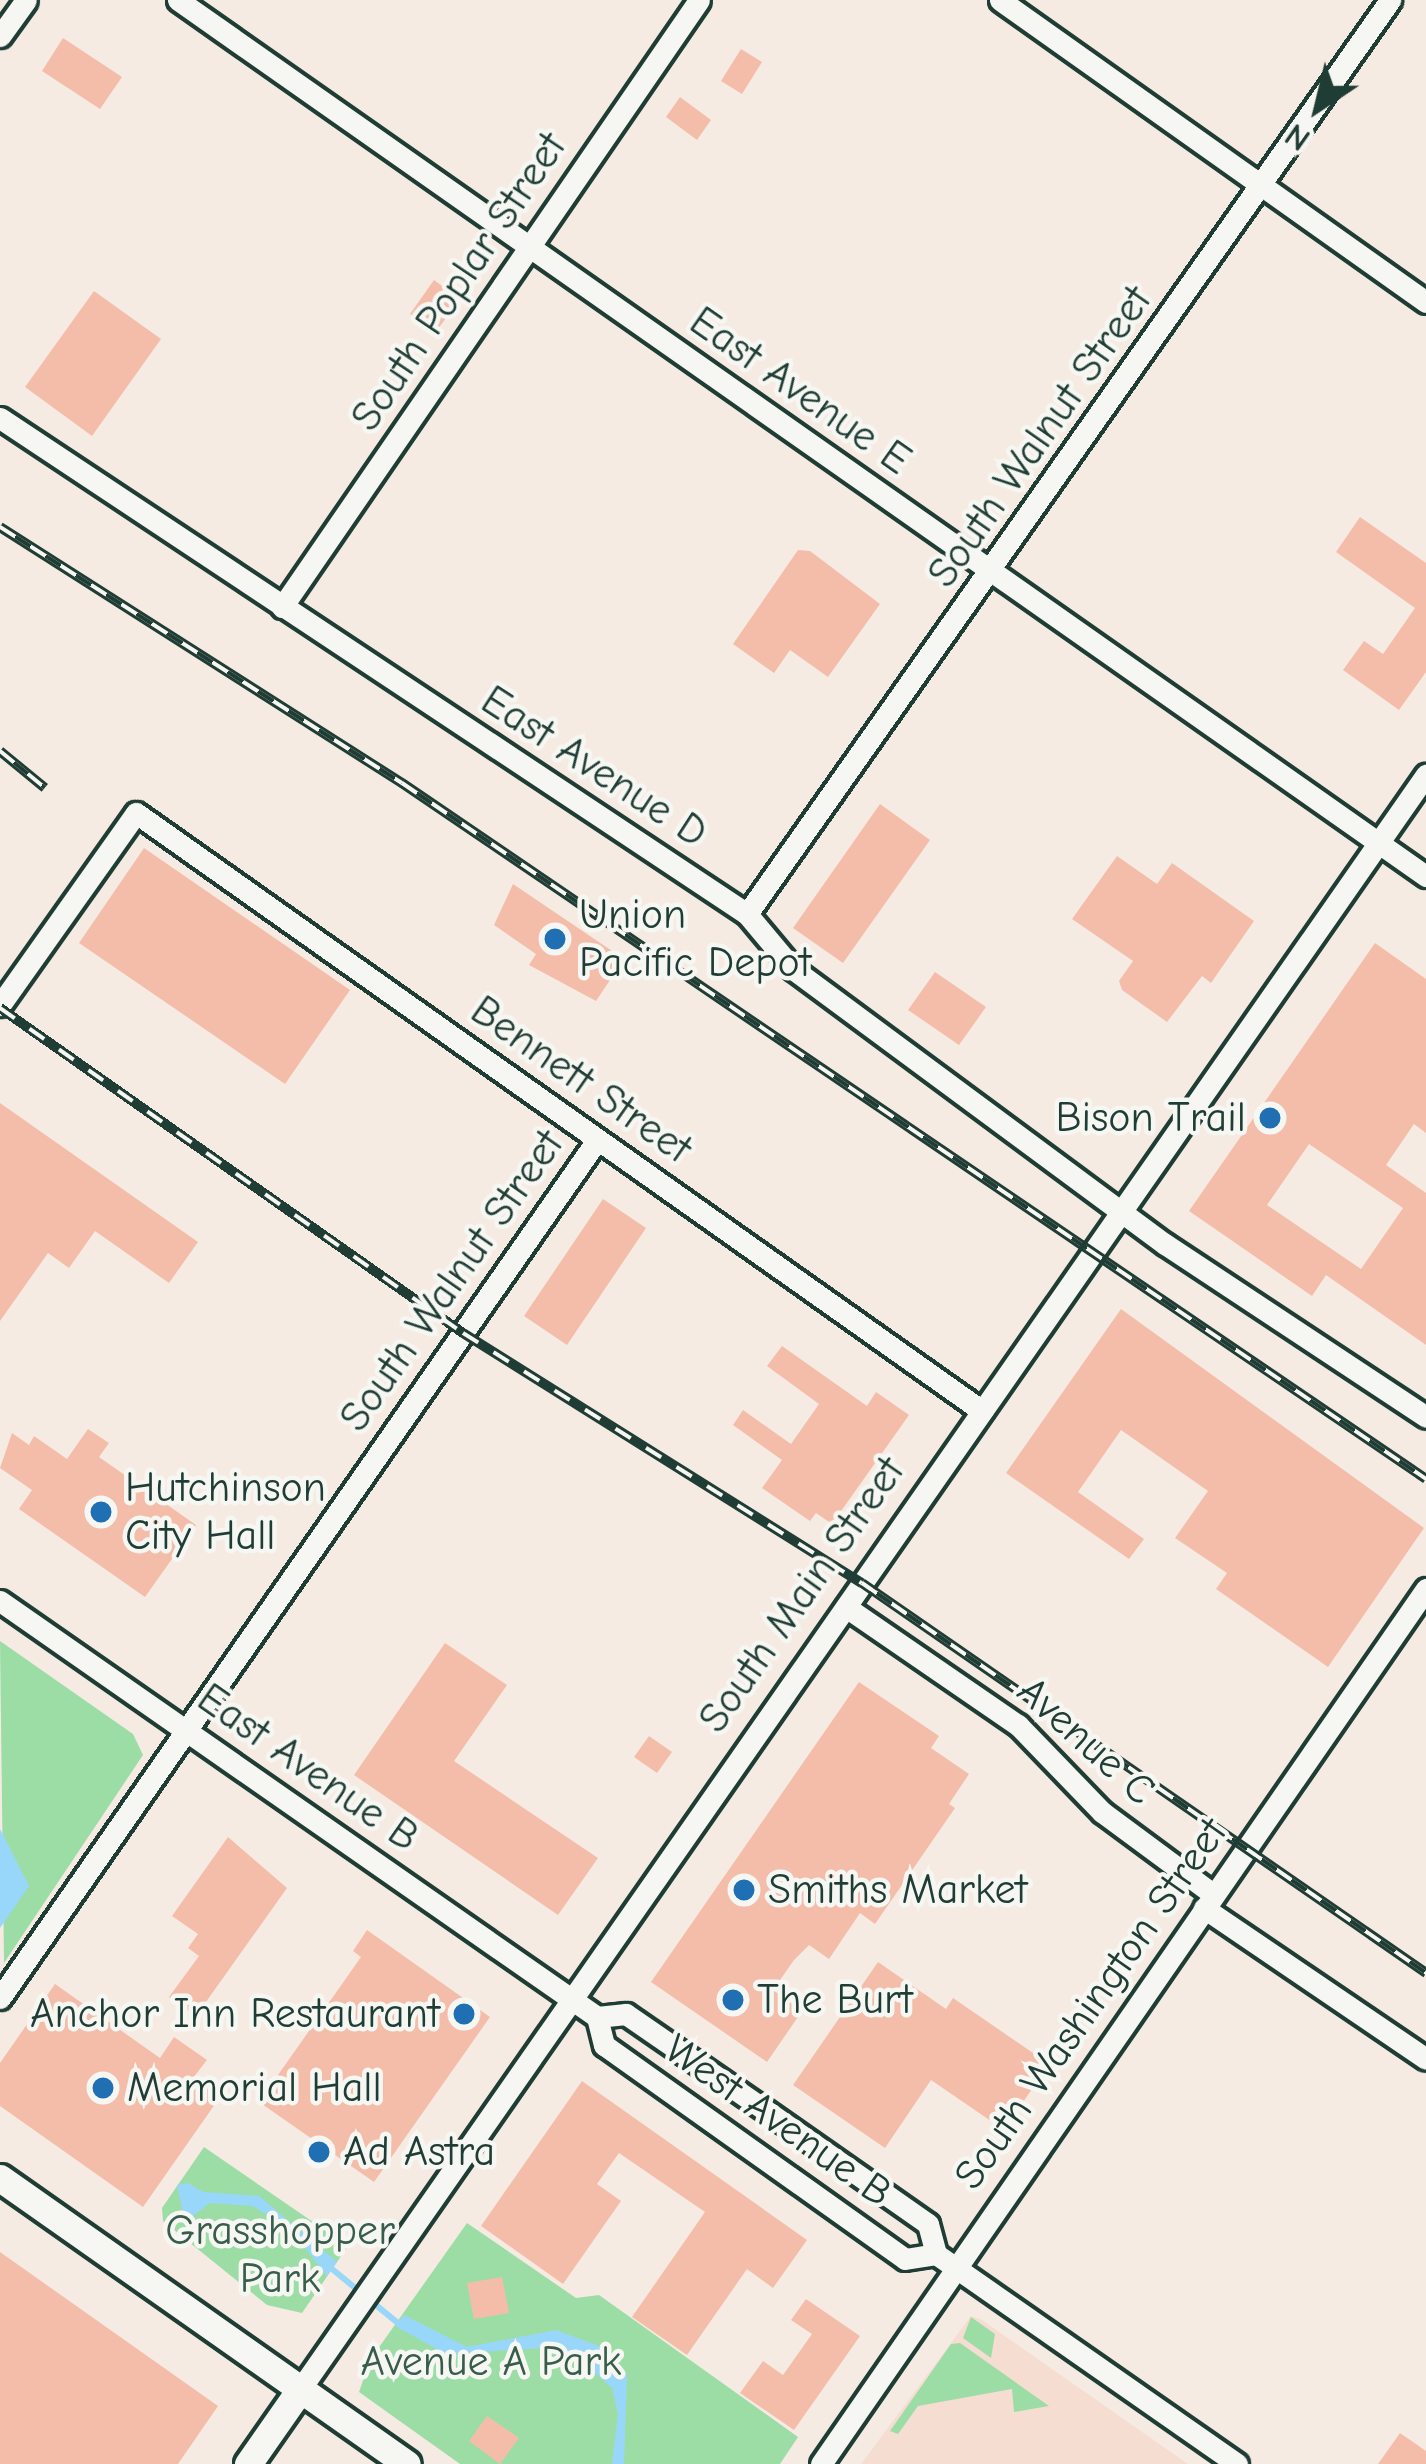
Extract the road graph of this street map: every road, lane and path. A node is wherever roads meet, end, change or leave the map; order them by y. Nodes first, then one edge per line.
1 (26, 0) edge
2 (178, 0) edge
3 (699, 0) edge
4 (1000, 0) edge
5 (1390, 0) edge
6 (0, 36) edge
7 (1262, 187) junction
8 (530, 250) junction
9 (1426, 302) edge
10 (0, 418) edge
11 (993, 574) junction
12 (283, 607) junction
13 (1426, 775) edge
14 (1378, 844) junction
15 (1426, 876) edge
16 (746, 914) junction
17 (0, 1005) edge
18 (597, 1140) junction
19 (1122, 1210) junction
20 (982, 1411) junction
21 (1426, 1417) edge
22 (1426, 1589) edge
23 (0, 1601) edge
24 (846, 1607) junction
25 (186, 1731) junction
26 (1209, 1902) junction
27 (0, 1998) edge
28 (572, 2000) junction
29 (597, 2017) junction
30 (1426, 2059) edge
31 (0, 2178) edge
32 (936, 2254) junction
33 (957, 2269) junction
34 (301, 2388) junction
35 (248, 2464) edge
36 (407, 2464) edge
37 (821, 2464) edge
38 (1237, 2464) edge

1 - 6 street
2 - 8 street, East Avenue E
3 - 8 street, South Poplar Street
4 - 7 street
5 - 7 street, South Walnut Street
7 - 9 street
7 - 11 street, South Walnut Street
8 - 11 street, East Avenue E
8 - 12 street, South Poplar Street
10 - 12 street, East Avenue D
11 - 14 street, East Avenue E
11 - 16 street, South Walnut Street
12 - 16 street, East Avenue D
13 - 14 street, South Main Street
14 - 15 street, East Avenue E
14 - 19 street, South Main Street
16 - 19 street, East Avenue D
17 - 18 street, Bennett Street
18 - 20 street, Bennett Street
18 - 25 street, South Walnut Street
19 - 20 street, South Main Street
19 - 21 street, East Avenue D
20 - 24 street, South Main Street
22 - 26 street, South Washington Street
23 - 25 street, East Avenue B
24 - 26 street, Avenue C
24 - 28 street, South Main Street
25 - 27 street, South Walnut Street
25 - 28 street, East Avenue B
26 - 30 street, Avenue C
26 - 33 street, South Washington Street
28 - 29 street, West Avenue B
28 - 34 street, South Main Street
29 - 32 street, West Avenue B
29 - 32 street, West Avenue B
31 - 34 main road
32 - 33 street, West Avenue B
33 - 37 street, South Washington Street
33 - 38 street, West Avenue B
34 - 35 main road, South Main Street
34 - 36 main road

